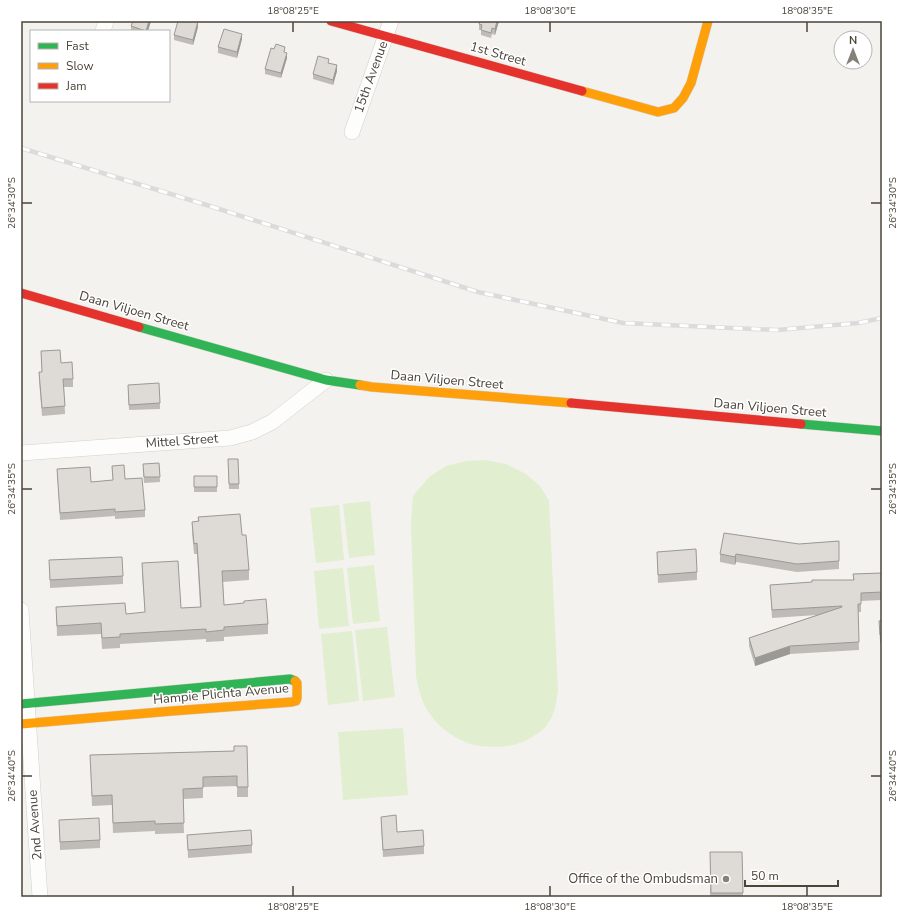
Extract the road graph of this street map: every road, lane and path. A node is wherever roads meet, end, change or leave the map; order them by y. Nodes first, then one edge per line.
1 (331, 21) edge
2 (391, 21) edge
3 (708, 21) edge
4 (386, 36) junction
5 (352, 132) dead end
6 (21, 293) edge
7 (326, 380) junction
8 (882, 431) edge
9 (21, 453) edge
10 (21, 610) edge
11 (24, 704) edge
12 (25, 724) edge
13 (40, 897) edge

1 - 4 street, 1st Street
2 - 4 street, 15th Avenue
3 - 4 street, 1st Street
4 - 5 street, 15th Avenue
6 - 7 street, Daan Viljoen Street
7 - 8 street, Daan Viljoen Street
7 - 9 street, Mittel Street
10 - 11 street, 2nd Avenue
11 - 12 street, 2nd Avenue
11 - 12 street, Hampie Plichta Avenue
12 - 13 street, 2nd Avenue

